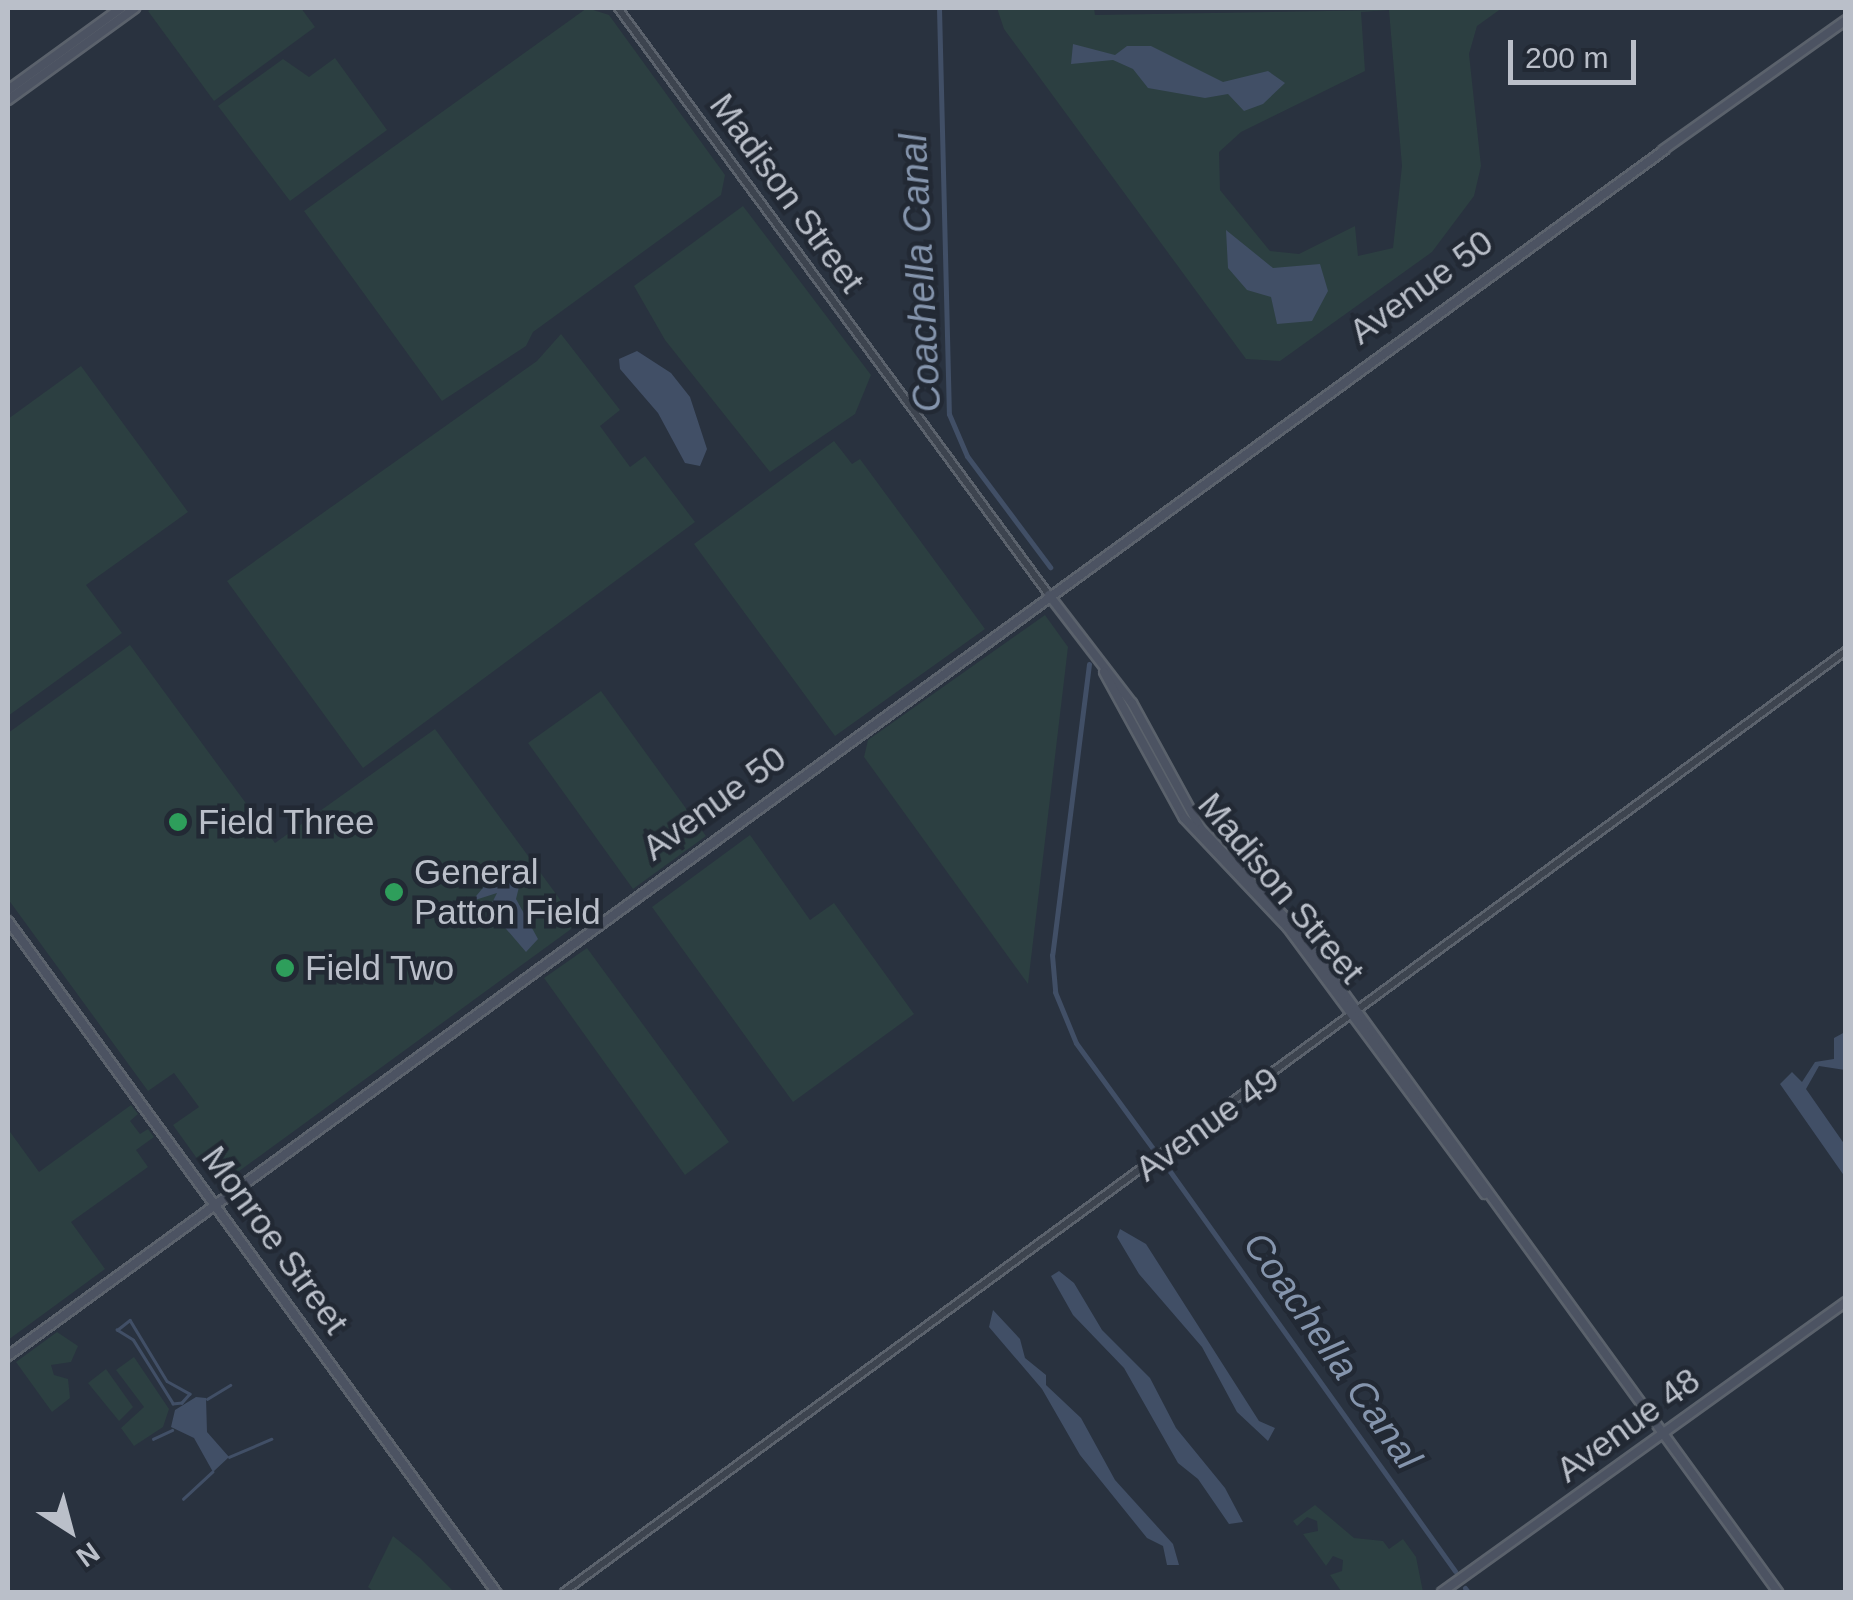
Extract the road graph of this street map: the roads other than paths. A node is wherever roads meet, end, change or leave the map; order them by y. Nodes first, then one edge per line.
1 (121, 8) edge
2 (135, 8) edge
3 (618, 8) edge
4 (1846, 20) edge
5 (8, 90) edge
6 (8, 100) edge
7 (1049, 595) junction
8 (1846, 651) edge
9 (8, 921) edge
10 (1356, 1016) junction
11 (214, 1203) junction
12 (1846, 1302) edge
13 (8, 1356) edge
14 (1661, 1436) junction
15 (496, 1592) edge
16 (564, 1592) edge
17 (1442, 1592) edge
18 (1778, 1592) edge

1 - 5 main road
2 - 6 main road
3 - 7 street, Madison Street
4 - 7 main road, Avenue 50
7 - 10 main road, Madison Street
7 - 11 main road, Avenue 50
8 - 10 street, Avenue 49
9 - 11 main road, Monroe Street
10 - 14 main road, Madison Street
10 - 16 street, Avenue 49
11 - 13 main road, Avenue 50
11 - 15 main road, Monroe Street
12 - 14 main road, Avenue 48
14 - 17 main road, Avenue 48
14 - 18 main road, Madison Street

